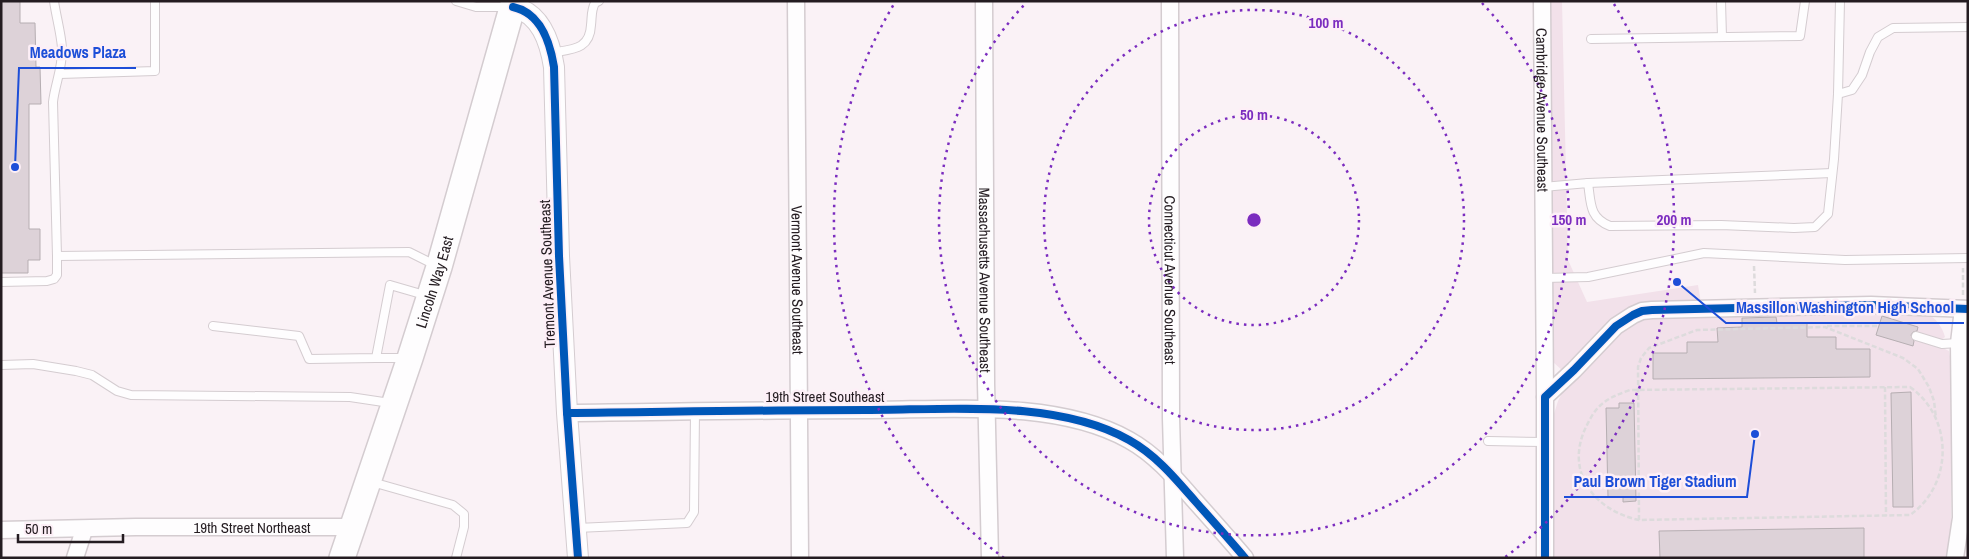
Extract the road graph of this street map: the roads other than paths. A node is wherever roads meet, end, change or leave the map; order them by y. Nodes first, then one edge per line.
1 (54, 1) edge
2 (155, 1) edge
3 (456, 1) edge
4 (599, 1) edge
5 (796, 1) edge
6 (984, 1) edge
7 (1170, 1) edge
8 (1542, 1) edge
9 (1722, 1) edge
10 (1805, 1) edge
11 (1840, 1) edge
12 (511, 3) edge
13 (1968, 27) edge
14 (1722, 37) junction
15 (1591, 39) dead end
16 (552, 53) junction
17 (60, 74) junction
18 (1838, 94) junction
19 (1832, 173) junction
20 (1588, 183) junction
21 (1543, 187) junction
22 (57, 256) junction
23 (1966, 258) edge
24 (439, 267) junction
25 (1544, 278) junction
26 (1, 282) edge
27 (430, 296) junction
28 (1965, 309) edge
29 (213, 326) dead end
30 (1916, 336) dead end
31 (1959, 343) junction
32 (376, 358) junction
33 (410, 358) junction
34 (1, 365) edge
35 (1545, 397) junction
36 (395, 404) junction
37 (799, 410) junction
38 (987, 410) junction
39 (695, 412) junction
40 (567, 413) junction
41 (1488, 441) dead end
42 (1545, 442) junction
43 (1174, 476) junction
44 (368, 481) junction
45 (352, 527) junction
46 (575, 528) junction
47 (1, 530) edge
48 (84, 530) junction
49 (75, 558) edge
50 (342, 558) edge
51 (456, 558) edge
52 (578, 558) edge
53 (800, 558) edge
54 (990, 558) edge
55 (1175, 558) edge
56 (1245, 558) edge
57 (1545, 558) edge
58 (1956, 558) edge

1 - 17 lane
2 - 17 lane
3 - 12 lane
4 - 16 lane
5 - 37 street, Vermont Avenue Southeast
6 - 38 street, Massachusetts Avenue Southeast
7 - 43 street, Connecticut Avenue Southeast
8 - 21 street, Cambridge Avenue Southeast
9 - 14 lane
10 - 14 lane
11 - 18 lane
12 - 16 street, Tremont Avenue Southeast
12 - 24 main road, Lincoln Way East
13 - 18 lane
14 - 15 lane
16 - 40 street, Tremont Avenue Southeast
17 - 22 lane
18 - 19 lane
19 - 20 lane
19 - 20 lane
20 - 21 lane
21 - 25 street, Cambridge Avenue Southeast
22 - 24 lane
22 - 26 lane
23 - 25 lane
24 - 27 main road, Lincoln Way East
25 - 35 street, Cambridge Avenue Southeast
27 - 32 lane
27 - 33 main road, Lincoln Way East
28 - 31 street
28 - 35 street
29 - 32 lane
30 - 31 lane
31 - 58 street
32 - 33 lane
33 - 36 main road, Lincoln Way East
34 - 36 lane
35 - 42 street, Cambridge Avenue Southeast
36 - 44 main road, Lincoln Way East
37 - 38 street, 19th Street Southeast
37 - 39 street, 19th Street Southeast
37 - 53 street, Vermont Avenue Southeast
38 - 43 street, 19th Street Southeast
38 - 54 street, Massachusetts Avenue Southeast
39 - 40 street, 19th Street Southeast
39 - 46 lane
40 - 46 street, Tremont Avenue Southeast
41 - 42 lane
42 - 57 street, Cambridge Avenue Southeast
43 - 55 street, Connecticut Avenue Southeast
43 - 56 street, 19th Street Southeast
44 - 45 main road, Lincoln Way East
44 - 51 lane
45 - 48 street, 19th Street Northeast
45 - 50 main road, Lincoln Way East
46 - 52 street, Tremont Avenue Southeast
47 - 48 street, 19th Street Northeast
48 - 49 street

